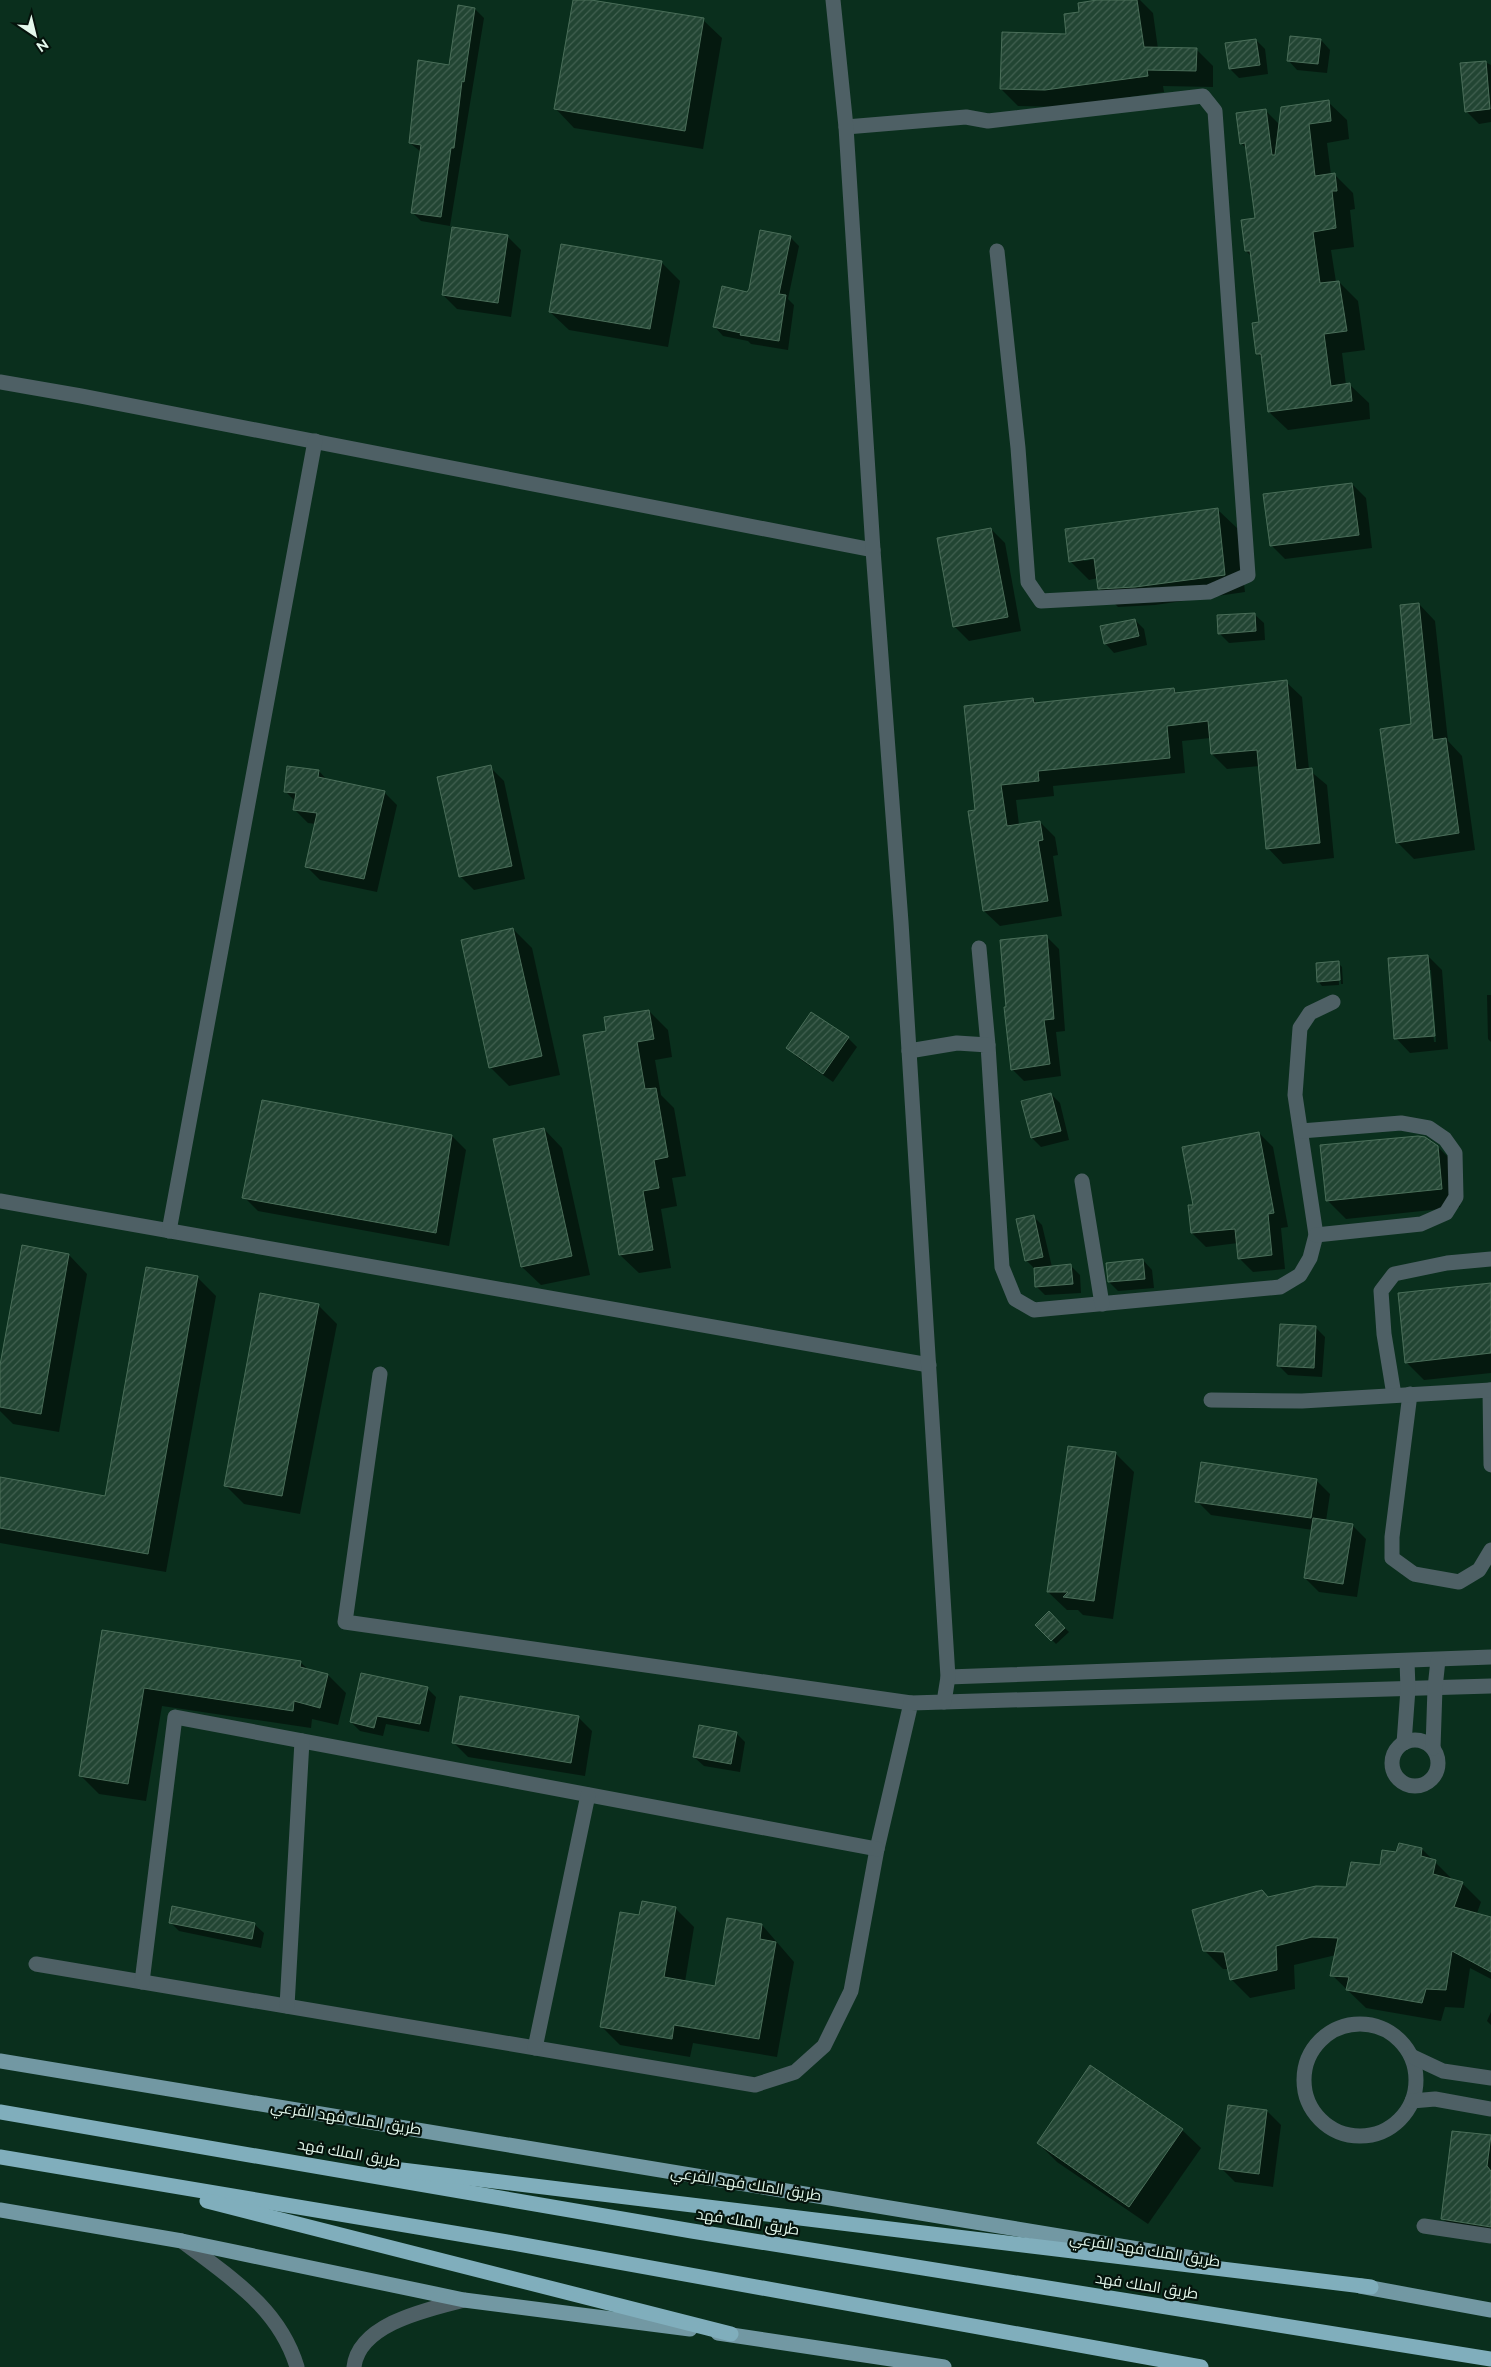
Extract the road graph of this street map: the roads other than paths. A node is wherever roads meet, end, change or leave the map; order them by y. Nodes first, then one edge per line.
1 (833, 0) edge
2 (846, 127) junction
3 (997, 251) dead end
4 (0, 382) edge
5 (315, 441) junction
6 (873, 550) junction
7 (979, 948) dead end
8 (1333, 1002) dead end
9 (988, 1045) junction
10 (909, 1051) junction
11 (1301, 1131) junction
12 (1082, 1181) dead end
13 (0, 1201) edge
14 (169, 1231) junction
15 (1316, 1235) junction
16 (1491, 1258) edge
17 (1102, 1304) junction
18 (929, 1365) junction
19 (380, 1374) dead end
20 (1490, 1390) edge
21 (1410, 1394) junction
22 (1394, 1395) junction
23 (1211, 1400) dead end
24 (1491, 1465) edge
25 (1491, 1550) edge
26 (1491, 1658) edge
27 (1407, 1660) junction
28 (1438, 1660) junction
29 (948, 1677) junction
30 (1491, 1686) edge
31 (1435, 1688) junction
32 (1408, 1689) junction
33 (944, 1702) junction
34 (911, 1703) junction
35 (302, 1741) junction
36 (1404, 1743) junction
37 (1433, 1748) junction
38 (588, 1795) junction
39 (877, 1849) junction
40 (36, 1964) dead end
41 (142, 1982) junction
42 (287, 2006) junction
43 (535, 2048) junction
44 (1411, 2056) junction
45 (0, 2061) edge
46 (1491, 2078) edge
47 (1412, 2101) junction
48 (1491, 2109) edge
49 (0, 2112) edge
50 (180, 2142) junction
51 (0, 2157) edge
52 (101, 2174) junction
53 (0, 2210) edge
54 (1424, 2226) dead end
55 (1491, 2236) edge
56 (182, 2241) junction
57 (1371, 2287) junction
58 (464, 2300) junction
59 (1491, 2310) edge
60 (731, 2334) junction
61 (1491, 2359) edge
62 (296, 2367) edge
63 (354, 2367) edge
64 (944, 2367) edge
65 (1201, 2367) edge

1 - 2 street
2 - 3 street
2 - 6 street
4 - 5 street
5 - 6 street
5 - 14 street
6 - 10 street
7 - 9 street
8 - 11 street
9 - 10 street
9 - 17 street
10 - 18 street
11 - 15 street
11 - 15 street
12 - 17 street
13 - 14 street
14 - 18 street
15 - 17 street
16 - 22 street
18 - 29 street
19 - 34 street
20 - 21 street
20 - 24 street
21 - 22 street
21 - 25 street
22 - 23 street
26 - 28 street
27 - 28 street
27 - 29 street
27 - 32 street
28 - 31 street
29 - 33 street
30 - 31 street
31 - 32 street
31 - 37 street
32 - 33 street
32 - 36 street
33 - 34 street
34 - 39 street
35 - 38 street
35 - 41 street
35 - 42 street
36 - 37 street
36 - 37 street
38 - 39 street
38 - 43 street
39 - 43 street
40 - 41 street
41 - 42 street
42 - 43 street
44 - 46 street
44 - 47 street
44 - 47 street
45 - 57 main road, طريق الملك فهد الفرعي
47 - 48 street
49 - 50 highway, طريق الملك فهد
50 - 57 highway
50 - 61 highway, طريق الملك فهد
51 - 52 highway
52 - 60 highway
52 - 65 highway
53 - 56 main road
54 - 55 street
56 - 58 main road
56 - 62 street
57 - 59 main road, طريق الملك فهد الفرعي
58 - 60 main road
58 - 63 street
60 - 64 main road

